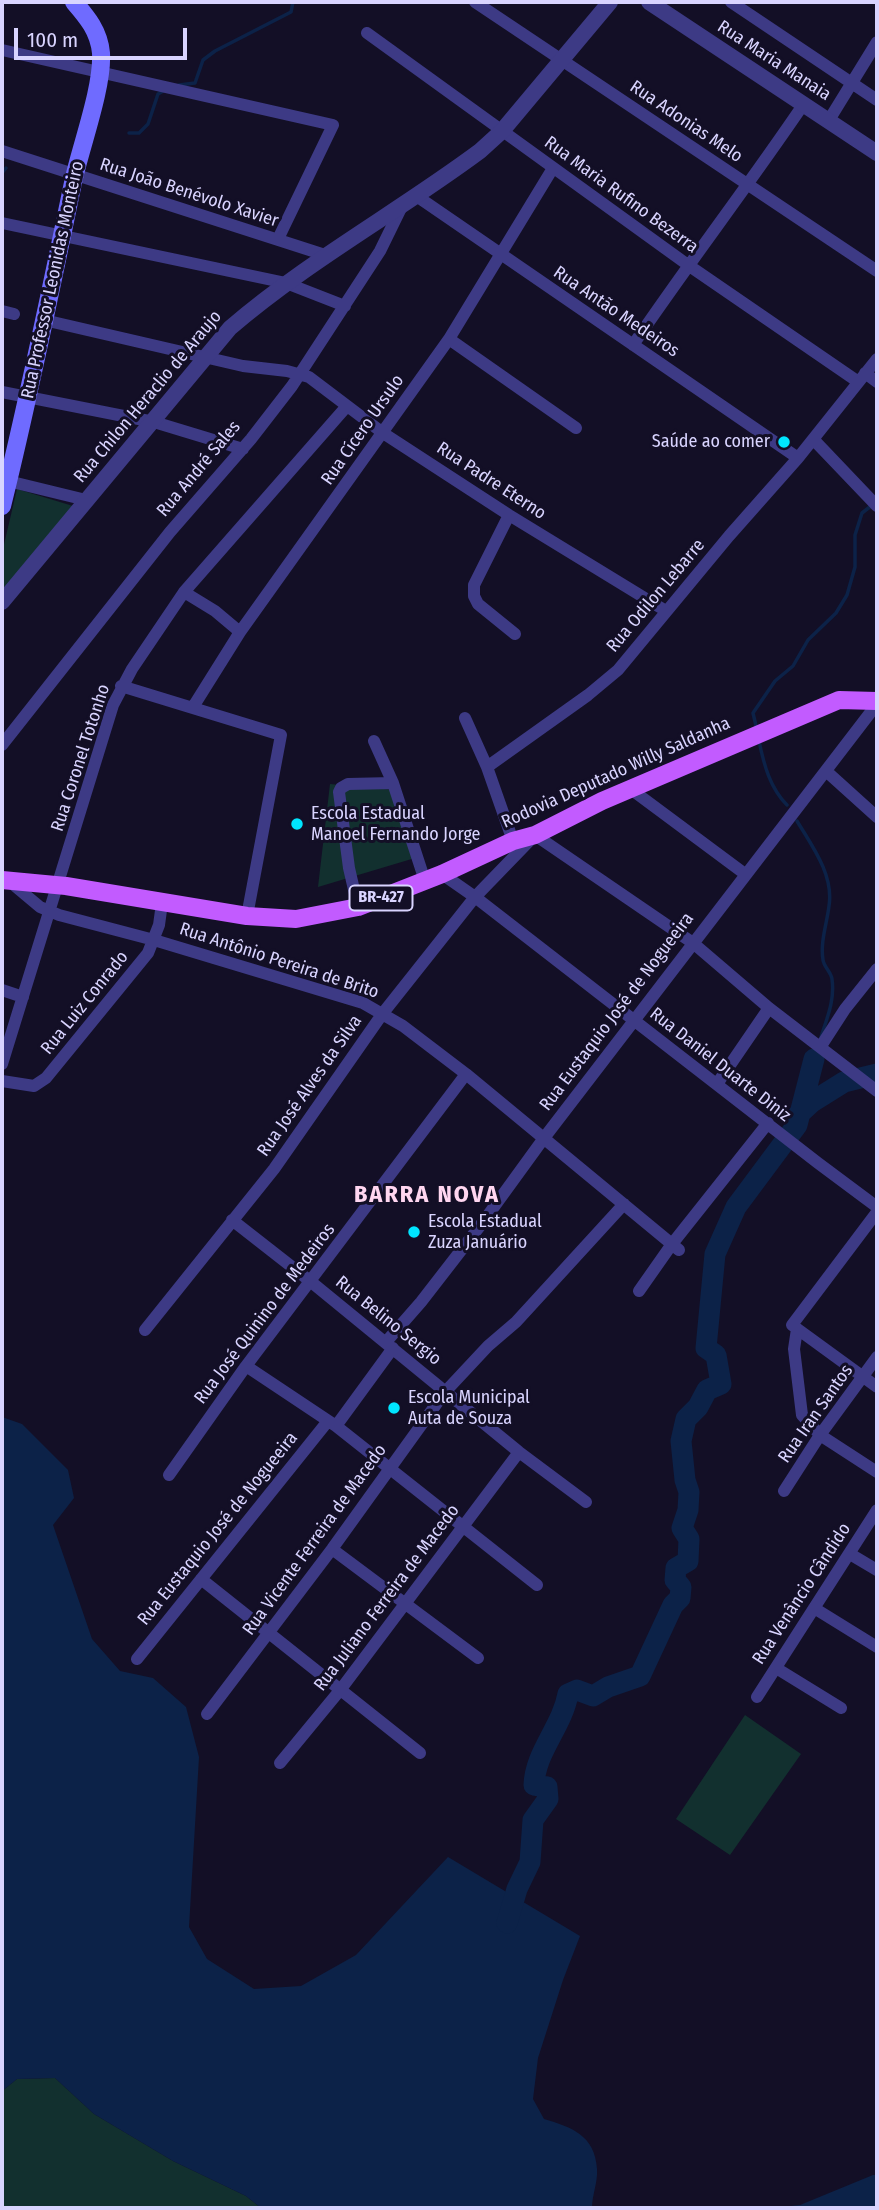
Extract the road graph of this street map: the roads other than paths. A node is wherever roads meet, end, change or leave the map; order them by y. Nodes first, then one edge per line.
1 (74, 2) edge
2 (475, 2) edge
3 (610, 2) edge
4 (649, 2) edge
5 (731, 2) edge
6 (367, 33) dead end
7 (877, 42) edge
8 (2, 50) edge
9 (562, 61) junction
10 (100, 72) junction
11 (852, 83) junction
12 (877, 100) edge
13 (803, 105) junction
14 (830, 120) junction
15 (502, 131) junction
16 (2, 151) edge
17 (877, 153) edge
18 (553, 168) junction
19 (75, 175) junction
20 (749, 185) junction
21 (409, 199) junction
22 (2, 223) edge
23 (62, 236) junction
24 (278, 239) junction
25 (326, 255) junction
26 (501, 255) junction
27 (688, 265) junction
28 (877, 271) edge
29 (286, 283) junction
30 (345, 306) junction
31 (44, 320) junction
32 (449, 339) junction
33 (633, 345) junction
34 (205, 357) junction
35 (877, 359) edge
36 (300, 374) junction
37 (861, 377) junction
38 (877, 382) edge
39 (2, 392) edge
40 (28, 398) junction
41 (347, 406) junction
42 (154, 422) junction
43 (576, 428) dead end
44 (383, 433) junction
45 (813, 439) junction
46 (243, 449) junction
47 (798, 458) junction
48 (8, 481) junction
49 (86, 500) junction
50 (2, 506) edge
51 (877, 506) edge
52 (509, 514) junction
53 (184, 592) junction
54 (2, 601) edge
55 (666, 611) junction
56 (240, 632) junction
57 (515, 634) dead end
58 (121, 686) junction
59 (876, 707) edge
60 (193, 708) junction
61 (465, 718) dead end
62 (374, 741) dead end
63 (2, 745) edge
64 (487, 767) junction
65 (826, 771) junction
66 (393, 783) junction
67 (632, 790) junction
68 (877, 817) edge
69 (535, 835) junction
70 (513, 841) junction
71 (745, 874) junction
72 (434, 877) junction
73 (6, 880) edge
74 (58, 885) junction
75 (475, 897) junction
76 (162, 904) junction
77 (358, 907) junction
78 (50, 912) junction
79 (247, 916) junction
80 (154, 940) junction
81 (692, 943) junction
82 (876, 972) edge
83 (2, 990) edge
84 (23, 997) junction
85 (769, 1008) junction
86 (383, 1013) junction
87 (634, 1020) junction
88 (821, 1046) junction
89 (2, 1064) edge
90 (466, 1074) junction
91 (2, 1081) edge
92 (716, 1084) junction
93 (877, 1091) edge
94 (768, 1123) junction
95 (544, 1138) junction
96 (624, 1204) junction
97 (877, 1209) edge
98 (232, 1220) junction
99 (676, 1247) junction
100 (310, 1280) junction
101 (639, 1291) dead end
102 (794, 1327) junction
103 (145, 1330) dead end
104 (389, 1345) junction
105 (877, 1357) edge
106 (246, 1366) junction
107 (862, 1377) junction
108 (877, 1387) edge
109 (445, 1392) junction
110 (332, 1423) junction
111 (820, 1435) junction
112 (519, 1452) junction
113 (390, 1469) junction
114 (877, 1472) edge
115 (169, 1475) dead end
116 (784, 1492) dead end
117 (586, 1502) dead end
118 (877, 1510) edge
119 (463, 1526) junction
120 (332, 1549) junction
121 (850, 1554) junction
122 (877, 1570) edge
123 (201, 1579) junction
124 (537, 1585) dead end
125 (405, 1603) junction
126 (814, 1608) junction
127 (269, 1633) junction
128 (877, 1647) edge
129 (478, 1658) dead end
130 (137, 1659) dead end
131 (776, 1668) junction
132 (341, 1689) junction
133 (757, 1697) dead end
134 (841, 1708) dead end
135 (206, 1714) dead end
136 (420, 1753) dead end
137 (280, 1763) dead end

1 - 10 main road, Rua Professor Leonidas Monteiro
2 - 9 street, Rua Adonias Melo
3 - 9 street
4 - 13 street, Rua Maria Manaia
5 - 11 street
6 - 15 street, Rua Maria Rufino Bezerra
7 - 11 street
8 - 10 street
9 - 15 street
9 - 20 street, Rua Adonias Melo
10 - 19 main road, Rua Professor Leonidas Monteiro
10 - 24 street
11 - 12 street
11 - 14 street
13 - 14 street, Rua Maria Manaia
13 - 20 street
14 - 17 street, Rua Maria Manaia
15 - 18 street, Rua Maria Rufino Bezerra
15 - 21 street
16 - 19 street, Rua João Benévolo Xavier
18 - 26 street, Rua Cícero Ursulo
18 - 27 street, Rua Maria Rufino Bezerra
19 - 23 main road, Rua Professor Leonidas Monteiro
19 - 24 street, Rua João Benévolo Xavier
20 - 27 street
20 - 28 street, Rua Adonias Melo
21 - 25 street, Rua Chilon Heraclio de Araujo
21 - 26 street, Rua Antão Medeiros
21 - 30 street, Rua André Sales
22 - 23 street
23 - 29 street
23 - 31 main road, Rua Professor Leonidas Monteiro
24 - 25 street, Rua João Benévolo Xavier
25 - 29 street, Rua Chilon Heraclio de Araujo
26 - 32 street, Rua Cícero Ursulo
26 - 33 street, Rua Antão Medeiros
27 - 33 street
27 - 37 street, Rua Maria Rufino Bezerra
29 - 30 street
29 - 34 street, Rua Chilon Heraclio de Araujo
30 - 36 street, Rua André Sales
31 - 34 street
31 - 40 main road, Rua Professor Leonidas Monteiro
32 - 43 street
32 - 44 street, Rua Cícero Ursulo
33 - 47 street, Rua Antão Medeiros
34 - 36 street
34 - 42 street, Rua Chilon Heraclio de Araujo
35 - 37 street, Rua Odilon Lebarre
36 - 41 street, Rua Padre Eterno
36 - 46 street, Rua André Sales
37 - 38 street, Rua Maria Rufino Bezerra
37 - 45 street, Rua Odilon Lebarre
39 - 40 street
40 - 42 street
40 - 48 main road, Rua Professor Leonidas Monteiro
41 - 44 street, Rua Padre Eterno
41 - 53 street, Rua Coronel Totonho
42 - 46 street
42 - 49 street, Rua Chilon Heraclio de Araujo
44 - 52 street, Rua Padre Eterno
44 - 56 street, Rua Cícero Ursulo
45 - 47 street, Rua Odilon Lebarre
45 - 51 street
46 - 63 street, Rua André Sales
47 - 55 street, Rua Odilon Lebarre
48 - 49 street
48 - 50 main road, Rua Professor Leonidas Monteiro
49 - 54 street, Rua Chilon Heraclio de Araujo
52 - 55 street, Rua Padre Eterno
52 - 57 street
53 - 56 street
53 - 58 street, Rua Coronel Totonho
55 - 64 street, Rua Odilon Lebarre
56 - 60 street, Rua Cícero Ursulo
58 - 60 street
58 - 74 street, Rua Coronel Totonho
59 - 65 street, Rua Eustaquio José de Nogueeira
59 - 67 main road, Rodovia Deputado Willy Saldanha / BR-427
60 - 79 street
61 - 64 street
62 - 66 street
64 - 70 street
65 - 68 street
65 - 71 street, Rua Eustaquio José de Nogueeira
66 - 72 street
66 - 77 street
67 - 69 main road, Rodovia Deputado Willy Saldanha / BR-427
67 - 71 street
69 - 70 main road, Rodovia Deputado Willy Saldanha / BR-427
69 - 75 street, Rua José Alves da Silva
69 - 81 street
70 - 72 main road, Rodovia Deputado Willy Saldanha / BR-427
71 - 81 street, Rua Eustaquio José de Nogueeira
72 - 75 street, Rua Daniel Duarte Diniz
72 - 77 main road, Rodovia Deputado Willy Saldanha / BR-427
73 - 74 main road, Rodovia Deputado Willy Saldanha / BR-427
73 - 78 street, Rua Antônio Pereira de Brito
74 - 76 main road, Rodovia Deputado Willy Saldanha / BR-427
74 - 78 street, Rua Coronel Totonho
75 - 86 street, Rua José Alves da Silva
75 - 87 street, Rua Daniel Duarte Diniz
76 - 79 main road, Rodovia Deputado Willy Saldanha / BR-427
76 - 80 street, Rua Luiz Conrado
77 - 79 main road, Rodovia Deputado Willy Saldanha / BR-427
78 - 80 street, Rua Antônio Pereira de Brito
78 - 84 street, Rua Coronel Totonho
80 - 86 street, Rua Antônio Pereira de Brito
80 - 91 street, Rua Luiz Conrado
81 - 85 street
81 - 87 street, Rua Eustaquio José de Nogueeira
82 - 88 street
83 - 84 street
84 - 89 street, Rua Coronel Totonho
85 - 88 street
85 - 92 street
86 - 90 street, Rua Antônio Pereira de Brito
86 - 98 street, Rua José Alves da Silva
87 - 92 street, Rua Daniel Duarte Diniz
87 - 95 street, Rua Eustaquio José de Nogueeira
88 - 93 street
90 - 95 street, Rua Antônio Pereira de Brito
90 - 100 street, Rua José Quinino de Medeiros
92 - 94 street, Rua Daniel Duarte Diniz
94 - 97 street, Rua Daniel Duarte Diniz
94 - 99 street
95 - 96 street, Rua Antônio Pereira de Brito
95 - 104 street, Rua Eustaquio José de Nogueeira
96 - 99 street, Rua Antônio Pereira de Brito
96 - 109 street, Rua Vicente Ferreira de Macedo
97 - 102 street
98 - 100 street, Rua Belino Sergio
98 - 103 street, Rua José Alves da Silva
99 - 101 street
100 - 104 street, Rua Belino Sergio
100 - 106 street, Rua José Quinino de Medeiros
102 - 107 street
102 - 111 street
104 - 109 street, Rua Belino Sergio
104 - 110 street, Rua Eustaquio José de Nogueeira
105 - 107 street, Rua Iran Santos
106 - 110 street
106 - 115 street, Rua José Quinino de Medeiros
107 - 108 street
107 - 111 street, Rua Iran Santos
109 - 112 street, Rua Belino Sergio
109 - 113 street, Rua Vicente Ferreira de Macedo
110 - 113 street
110 - 123 street, Rua Eustaquio José de Nogueeira
111 - 114 street
111 - 116 street, Rua Iran Santos
112 - 117 street, Rua Belino Sergio
112 - 119 street, Rua Juliano Ferreira de Macedo
113 - 119 street
113 - 120 street, Rua Vicente Ferreira de Macedo
118 - 121 street, Rua Venâncio Cândido
119 - 124 street
119 - 125 street, Rua Juliano Ferreira de Macedo
120 - 125 street
120 - 127 street, Rua Vicente Ferreira de Macedo
121 - 122 street
121 - 126 street, Rua Venâncio Cândido
123 - 127 street
123 - 130 street, Rua Eustaquio José de Nogueeira
125 - 129 street
125 - 132 street, Rua Juliano Ferreira de Macedo
126 - 128 street
126 - 131 street, Rua Venâncio Cândido
127 - 132 street
127 - 135 street, Rua Vicente Ferreira de Macedo
131 - 133 street, Rua Venâncio Cândido
131 - 134 street
132 - 136 street
132 - 137 street, Rua Juliano Ferreira de Macedo

